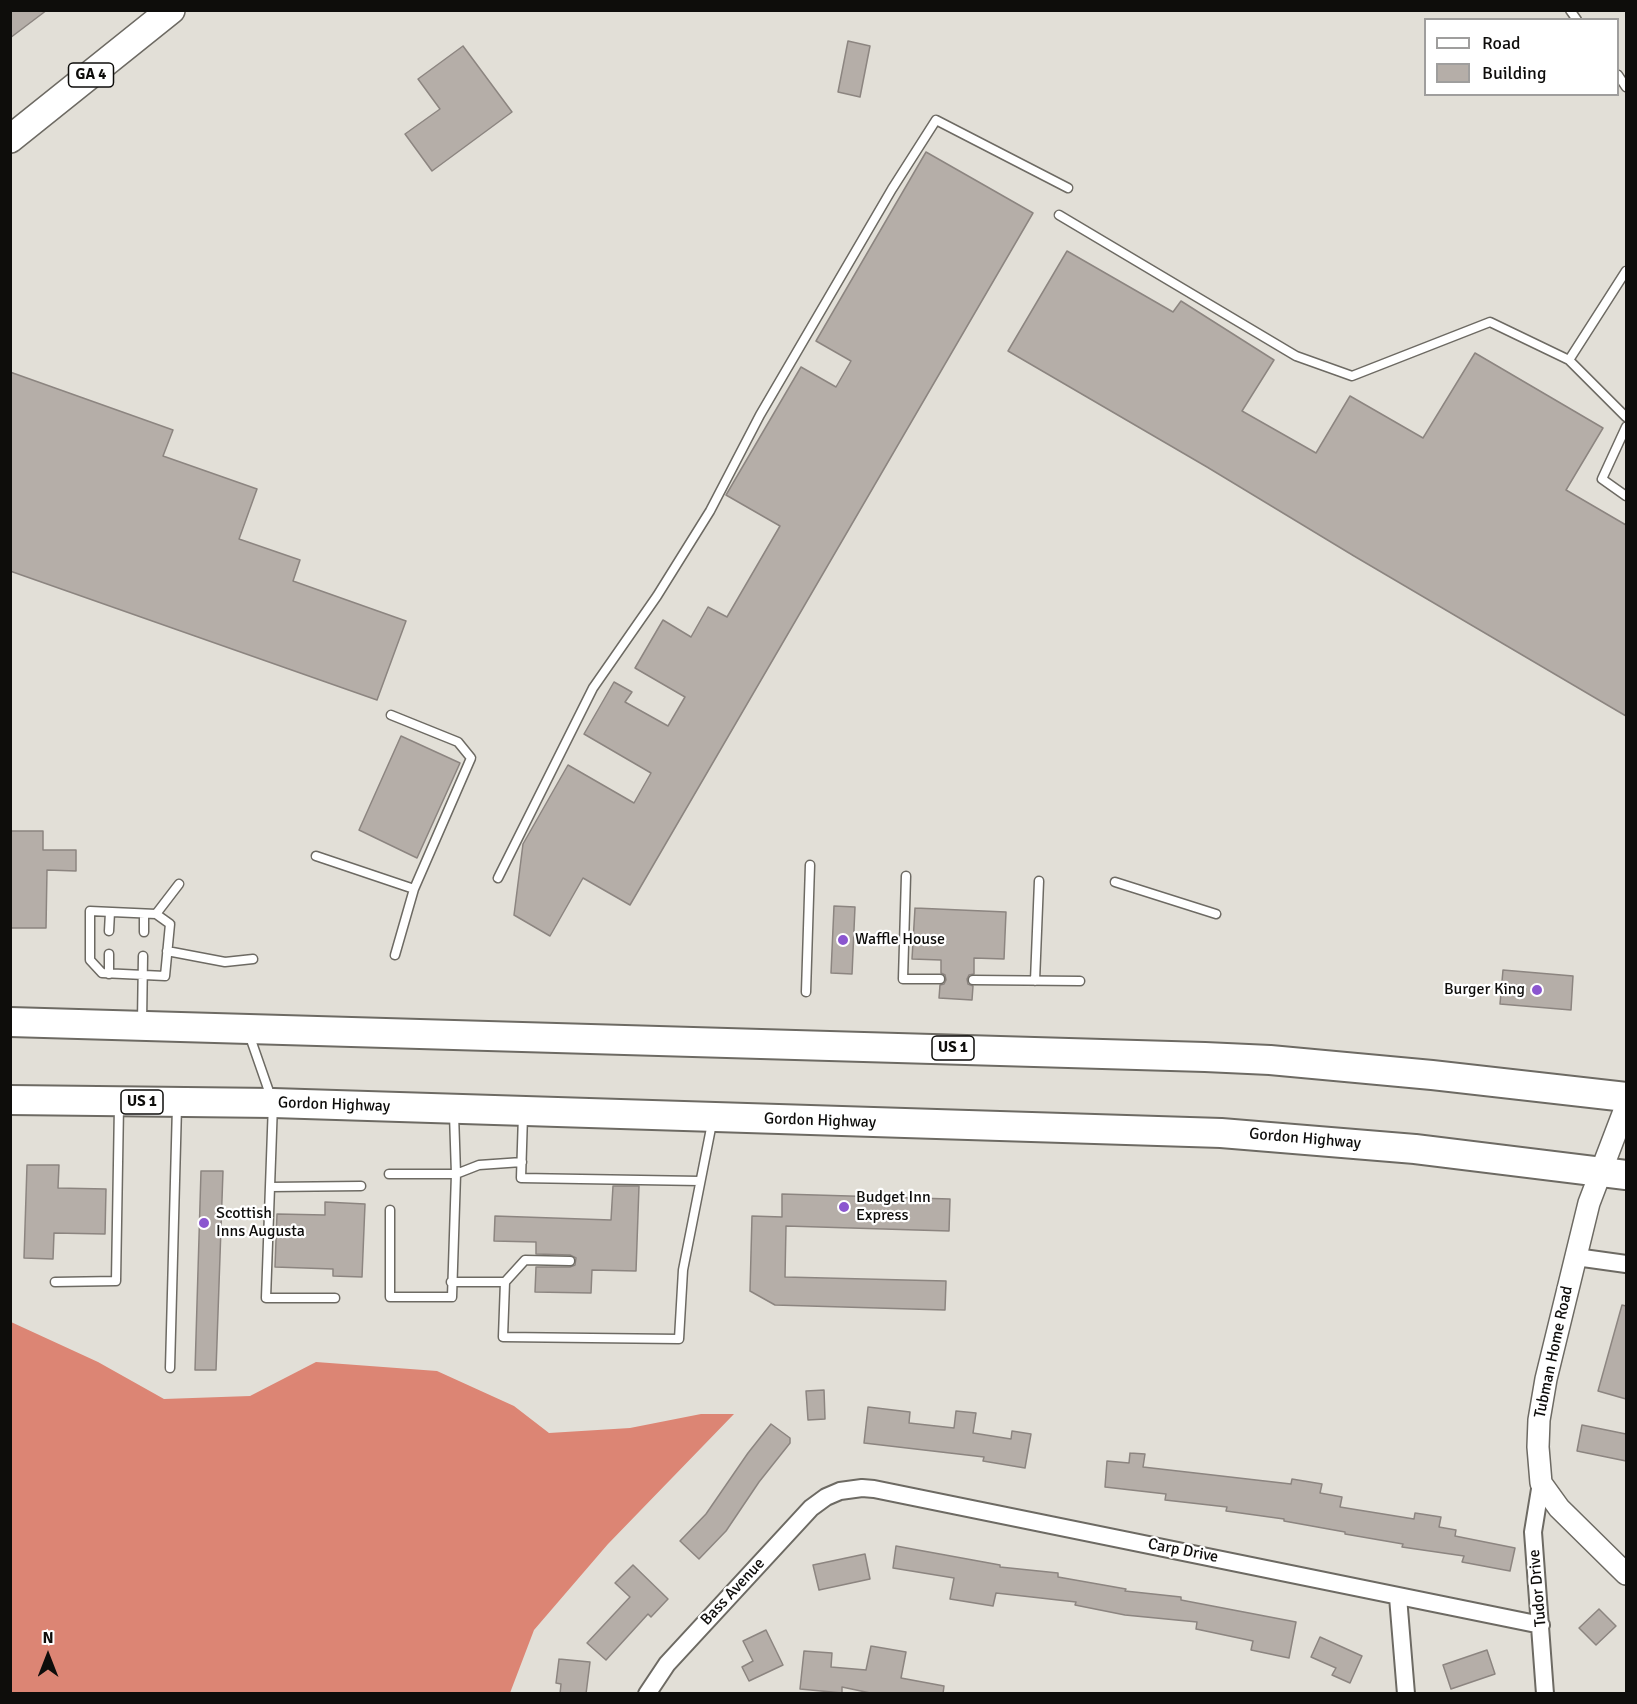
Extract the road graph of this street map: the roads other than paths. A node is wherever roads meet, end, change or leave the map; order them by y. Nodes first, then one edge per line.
1 (171, 10) edge
2 (10, 139) edge
3 (1068, 188) dead end
4 (1059, 215) dead end
5 (1626, 271) edge
6 (1569, 360) junction
7 (1626, 417) edge
8 (1626, 427) edge
9 (1626, 496) edge
10 (391, 715) dead end
11 (316, 856) dead end
12 (810, 865) dead end
13 (906, 876) dead end
14 (498, 878) dead end
15 (1039, 881) dead end
16 (1115, 882) dead end
17 (178, 884) dead end
18 (414, 889) junction
19 (110, 912) junction
20 (144, 914) junction
21 (156, 914) junction
22 (1216, 914) dead end
23 (109, 931) dead end
24 (144, 932) dead end
25 (167, 951) junction
26 (109, 954) dead end
27 (395, 955) dead end
28 (143, 956) dead end
29 (253, 959) dead end
30 (109, 974) junction
31 (143, 975) junction
32 (940, 979) dead end
33 (973, 980) dead end
34 (1035, 981) junction
35 (1080, 981) dead end
36 (806, 992) dead end
37 (10, 1022) edge
38 (142, 1025) junction
39 (247, 1028) junction
40 (1626, 1097) edge
41 (10, 1100) edge
42 (119, 1102) junction
43 (177, 1103) junction
44 (273, 1103) junction
45 (1626, 1106) edge
46 (454, 1109) junction
47 (523, 1112) junction
48 (713, 1117) junction
49 (522, 1162) junction
50 (1614, 1173) edge
51 (389, 1174) dead end
52 (456, 1174) junction
53 (700, 1181) junction
54 (361, 1186) dead end
55 (270, 1187) junction
56 (390, 1210) dead end
57 (1576, 1257) junction
58 (570, 1261) dead end
59 (1626, 1264) edge
60 (55, 1282) dead end
61 (451, 1282) junction
62 (505, 1282) junction
63 (335, 1298) dead end
64 (170, 1368) dead end
65 (1541, 1482) junction
66 (826, 1497) joint
67 (1626, 1574) edge
68 (1398, 1597) junction
69 (1541, 1624) junction
70 (647, 1694) edge
71 (1406, 1694) edge
72 (1545, 1694) edge

1 - 2 main road, GA 4
3 - 14 lane
4 - 6 lane
5 - 6 lane
6 - 7 lane
8 - 9 lane
10 - 18 lane
11 - 18 lane
12 - 36 lane
13 - 32 lane
15 - 34 lane
16 - 22 lane
17 - 21 lane
18 - 27 lane
19 - 20 lane
19 - 23 lane
19 - 30 lane
20 - 21 lane
20 - 24 lane
21 - 25 lane
25 - 29 lane
25 - 31 lane
26 - 30 lane
28 - 31 lane
30 - 31 lane
31 - 38 lane
33 - 34 lane
34 - 35 lane
37 - 38 highway, US 1
38 - 39 highway, US 1
39 - 40 highway, US 1
39 - 44 lane
41 - 42 highway, Gordon Highway / US 1
42 - 43 highway, Gordon Highway / US 1
42 - 60 lane
43 - 44 highway, Gordon Highway / US 1
43 - 64 lane
44 - 46 highway, Gordon Highway / US 1
44 - 55 lane
45 - 50 street, Tubman Home Road
46 - 47 highway, Gordon Highway / US 1
46 - 52 lane
47 - 48 highway, Gordon Highway / US 1
47 - 49 lane
48 - 50 highway, Gordon Highway / US 1
48 - 53 lane
49 - 52 lane
49 - 53 lane
50 - 57 street, Tubman Home Road
51 - 52 lane
52 - 61 lane
53 - 62 lane
54 - 55 lane
55 - 63 lane
56 - 61 lane
57 - 59 street
57 - 65 street, Tubman Home Road
58 - 62 lane
61 - 62 lane
65 - 67 street, Tubman Home Road
65 - 69 street, Tudor Drive
66 - 68 street, Carp Drive
66 - 70 street, Bass Avenue
68 - 69 street, Carp Drive
68 - 71 street
69 - 72 street, Tudor Drive

